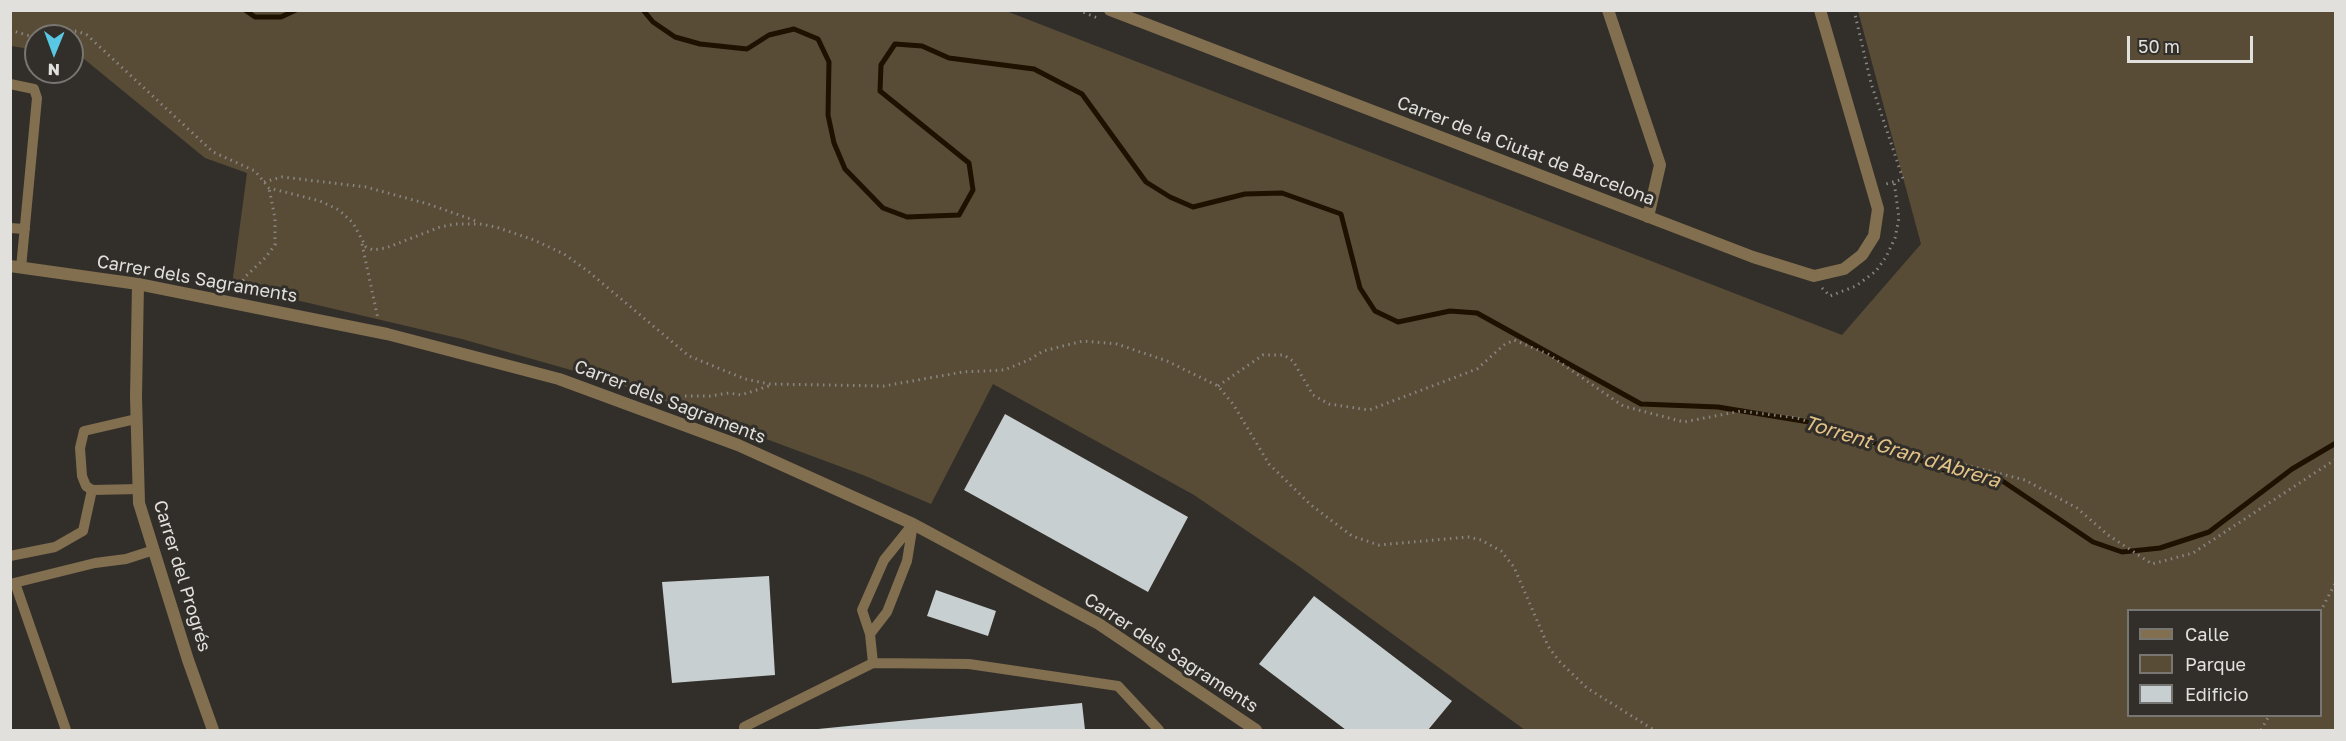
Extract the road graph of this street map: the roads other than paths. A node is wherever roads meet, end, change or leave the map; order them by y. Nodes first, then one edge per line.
1 (1110, 10) edge
2 (1608, 10) edge
3 (1821, 10) edge
4 (10, 84) edge
5 (1648, 217) junction
6 (10, 228) edge
7 (25, 229) junction
8 (16, 267) edge
9 (138, 284) junction
10 (136, 418) junction
11 (139, 489) junction
12 (92, 490) junction
13 (914, 524) junction
14 (154, 550) junction
15 (10, 556) edge
16 (13, 583) edge
17 (870, 634) junction
18 (873, 663) junction
19 (66, 730) edge
20 (213, 730) edge
21 (744, 730) edge
22 (1159, 730) edge
23 (1256, 730) edge

1 - 5 street, Carrer de la Ciutat de Barcelona
2 - 5 street
3 - 5 street, Carrer de la Ciutat de Barcelona
4 - 7 lane
6 - 7 lane
7 - 8 lane
8 - 9 street, Carrer dels Sagraments
9 - 10 street, Carrer del Progrés
9 - 13 street, Carrer dels Sagraments
10 - 11 street, Carrer del Progrés
10 - 12 lane
11 - 12 lane
11 - 14 street, Carrer del Progrés
12 - 15 lane
13 - 17 lane
13 - 17 lane
13 - 23 street, Carrer dels Sagraments
14 - 16 lane
14 - 20 street, Carrer del Progrés
16 - 19 lane
17 - 18 lane
18 - 21 lane
18 - 22 lane

